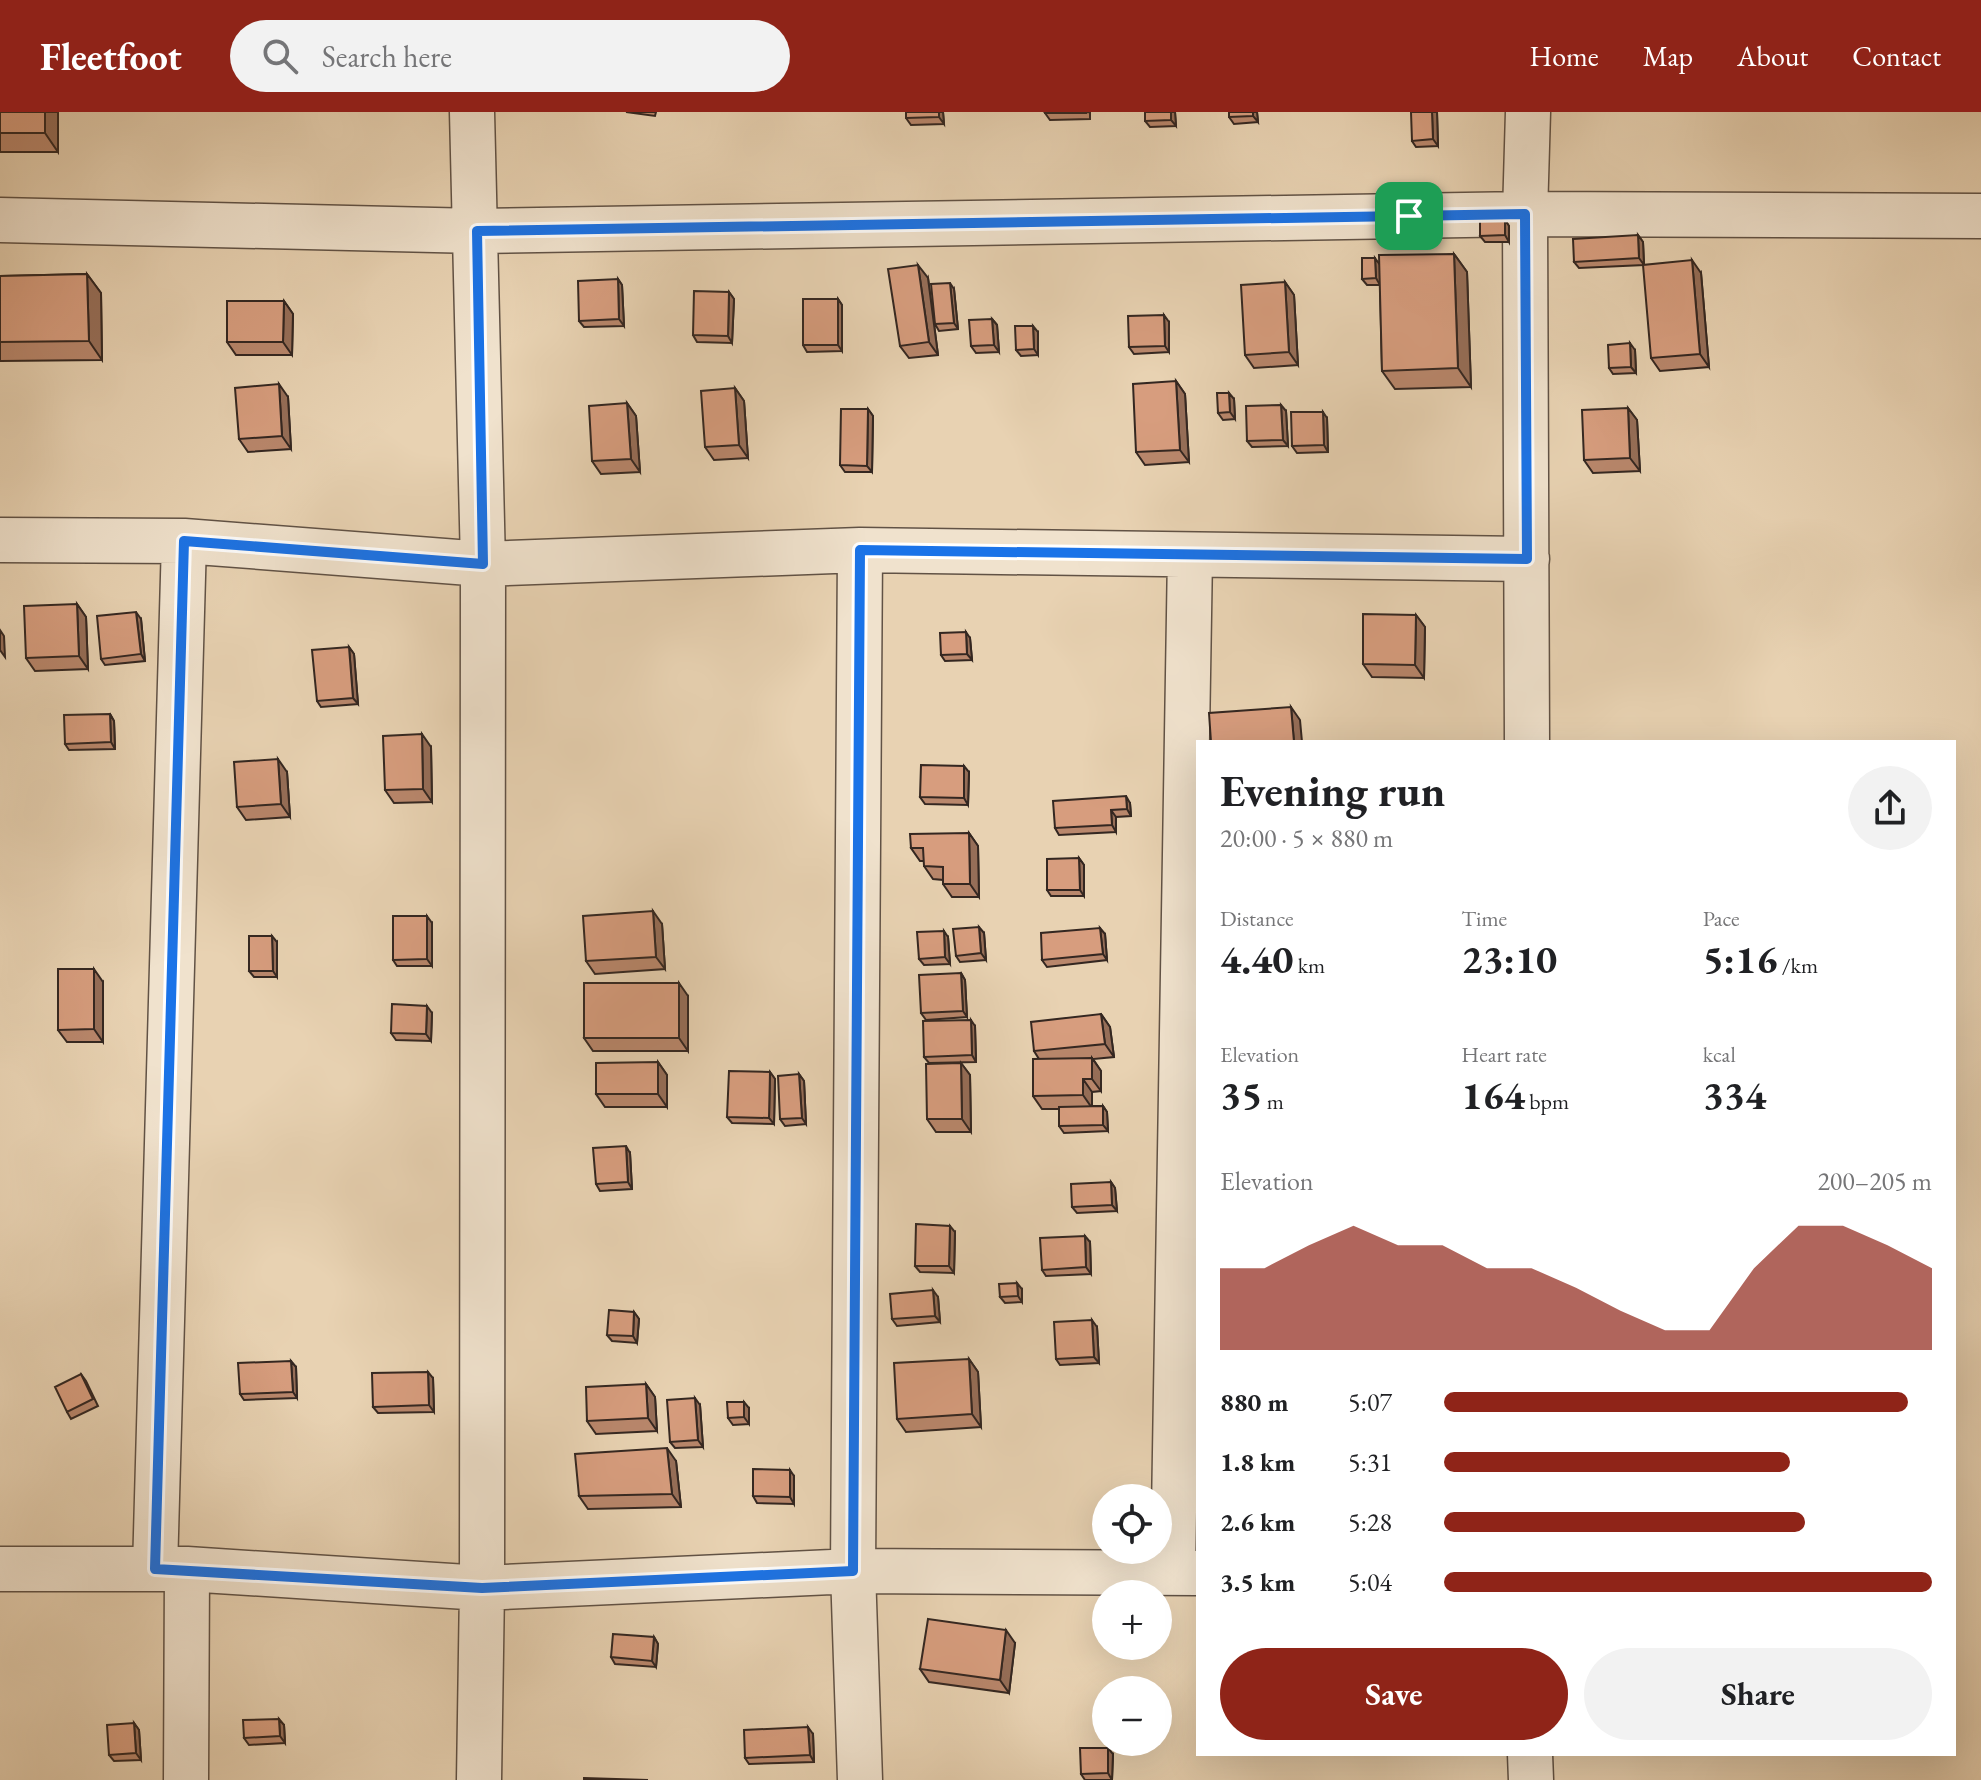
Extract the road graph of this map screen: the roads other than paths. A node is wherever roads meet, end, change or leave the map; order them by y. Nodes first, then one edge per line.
1 (472, 112) edge
2 (1528, 112) edge
3 (1525, 214) junction
4 (1981, 216) edge
5 (0, 220) edge
6 (477, 231) junction
7 (0, 540) edge
8 (184, 541) junction
9 (860, 550) junction
10 (1190, 555) junction
11 (1527, 559) junction
12 (483, 564) junction
13 (1527, 740) edge
14 (0, 1569) edge
15 (171, 1569) junction
16 (853, 1571) junction
17 (1186, 1572) edge
18 (482, 1588) junction
19 (1530, 1756) edge
20 (186, 1780) edge
21 (479, 1780) edge
22 (860, 1780) edge
23 (1531, 1780) edge

1 - 6 street
2 - 3 street
3 - 4 street
3 - 6 street
3 - 11 street
5 - 6 street
6 - 12 street
7 - 8 street
8 - 12 street
8 - 15 street
9 - 10 street
9 - 12 street
9 - 16 street
10 - 11 street
10 - 17 street
11 - 13 street
12 - 18 street
14 - 15 street
15 - 18 street
15 - 20 street
16 - 17 street
16 - 18 street
16 - 22 street
18 - 21 street
19 - 23 street

